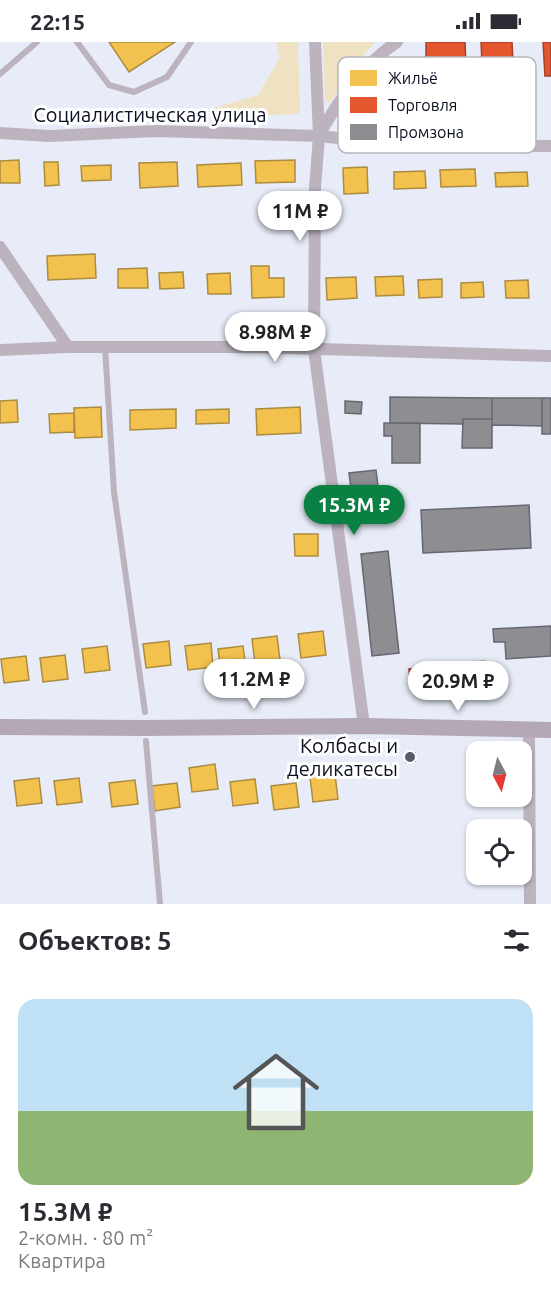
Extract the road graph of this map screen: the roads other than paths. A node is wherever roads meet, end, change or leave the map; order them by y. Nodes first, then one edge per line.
1 (37, 42) edge
2 (76, 42) edge
3 (191, 42) edge
4 (315, 42) edge
5 (397, 42) edge
6 (378, 57) edge
7 (0, 74) edge
8 (338, 102) edge
9 (0, 133) edge
10 (319, 136) junction
11 (338, 138) edge
12 (536, 146) edge
13 (551, 146) edge
14 (0, 247) edge
15 (68, 347) junction
16 (105, 347) junction
17 (314, 349) junction
18 (0, 350) edge
19 (551, 356) edge
20 (145, 712) dead end
21 (364, 726) junction
22 (0, 727) edge
23 (529, 730) junction
24 (551, 730) edge
25 (146, 741) dead end
26 (160, 904) edge
27 (530, 904) edge

1 - 7 lane
2 - 3 lane
4 - 10 street
5 - 6 street
8 - 10 street
9 - 10 street, Социалистическая улица
10 - 11 street, Социалистическая улица
10 - 17 street
12 - 13 street, Социалистическая улица
14 - 15 street
15 - 16 street
15 - 18 street
16 - 17 street
16 - 20 lane
17 - 19 street
17 - 21 street
21 - 22 main road
21 - 23 main road
23 - 24 main road
23 - 27 street
25 - 26 lane

